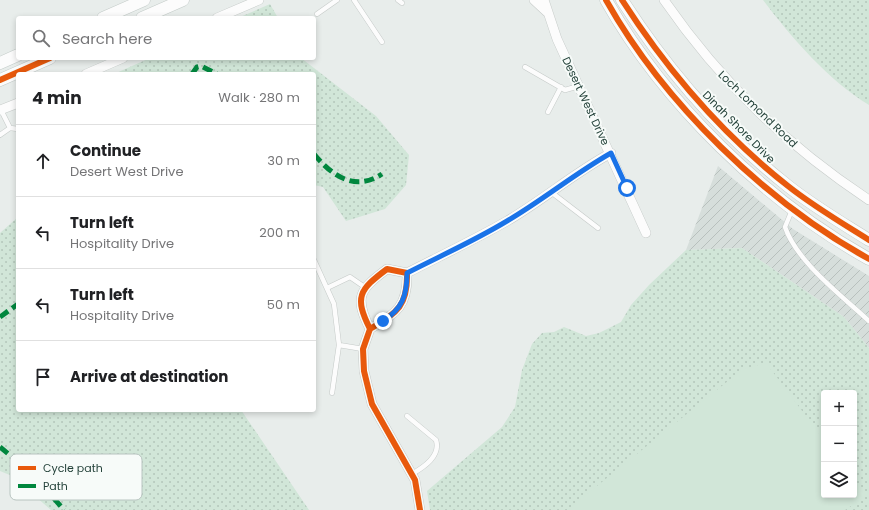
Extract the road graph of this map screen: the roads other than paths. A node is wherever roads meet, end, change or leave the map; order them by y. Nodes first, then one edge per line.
1 (144, 0) edge
2 (183, 0) edge
3 (260, 0) edge
4 (338, 0) edge
5 (354, 0) edge
6 (534, 0) edge
7 (544, 0) edge
8 (606, 0) edge
9 (622, 0) edge
10 (664, 0) edge
11 (548, 13) junction
12 (317, 14) dead end
13 (108, 16) edge
14 (147, 16) edge
15 (222, 16) edge
16 (382, 42) dead end
17 (16, 56) edge
18 (45, 60) edge
19 (118, 60) edge
20 (0, 63) edge
21 (525, 67) dead end
22 (18, 72) edge
23 (91, 72) edge
24 (16, 73) edge
25 (0, 80) edge
26 (579, 86) junction
27 (561, 88) junction
28 (16, 104) edge
29 (1, 110) edge
30 (548, 112) dead end
31 (10, 128) junction
32 (16, 129) edge
33 (0, 135) edge
34 (611, 153) junction
35 (551, 192) junction
36 (869, 200) edge
37 (793, 209) junction
38 (598, 228) dead end
39 (646, 233) dead end
40 (869, 240) edge
41 (869, 259) edge
42 (316, 264) edge
43 (407, 273) junction
44 (327, 288) junction
45 (366, 288) junction
46 (869, 321) edge
47 (370, 329) junction
48 (339, 346) junction
49 (363, 349) junction
50 (332, 393) dead end
51 (407, 416) dead end
52 (412, 474) junction
53 (420, 510) edge

1 - 13 main road
2 - 14 main road
3 - 15 street
4 - 12 lane
5 - 16 lane
6 - 11 street, Desert West Drive
7 - 11 street, Desert West Drive
8 - 37 main road
9 - 40 main road, Dinah Shore Drive
10 - 36 street, Loch Lomond Road
11 - 26 street, Desert West Drive
17 - 20 main road
18 - 22 main road
19 - 23 street
21 - 27 lane
24 - 25 main road
26 - 27 lane
26 - 34 street, Desert West Drive
27 - 30 lane
28 - 29 street
29 - 31 lane
31 - 32 lane
31 - 33 lane
34 - 35 street
34 - 39 street, Desert West Drive
35 - 38 lane
35 - 43 street
37 - 41 main road
37 - 46 lane
42 - 44 lane
43 - 45 street
43 - 47 street
44 - 45 lane
44 - 48 lane
45 - 47 street
47 - 49 street
48 - 49 lane
48 - 50 lane
49 - 52 street
51 - 52 lane
52 - 53 street

